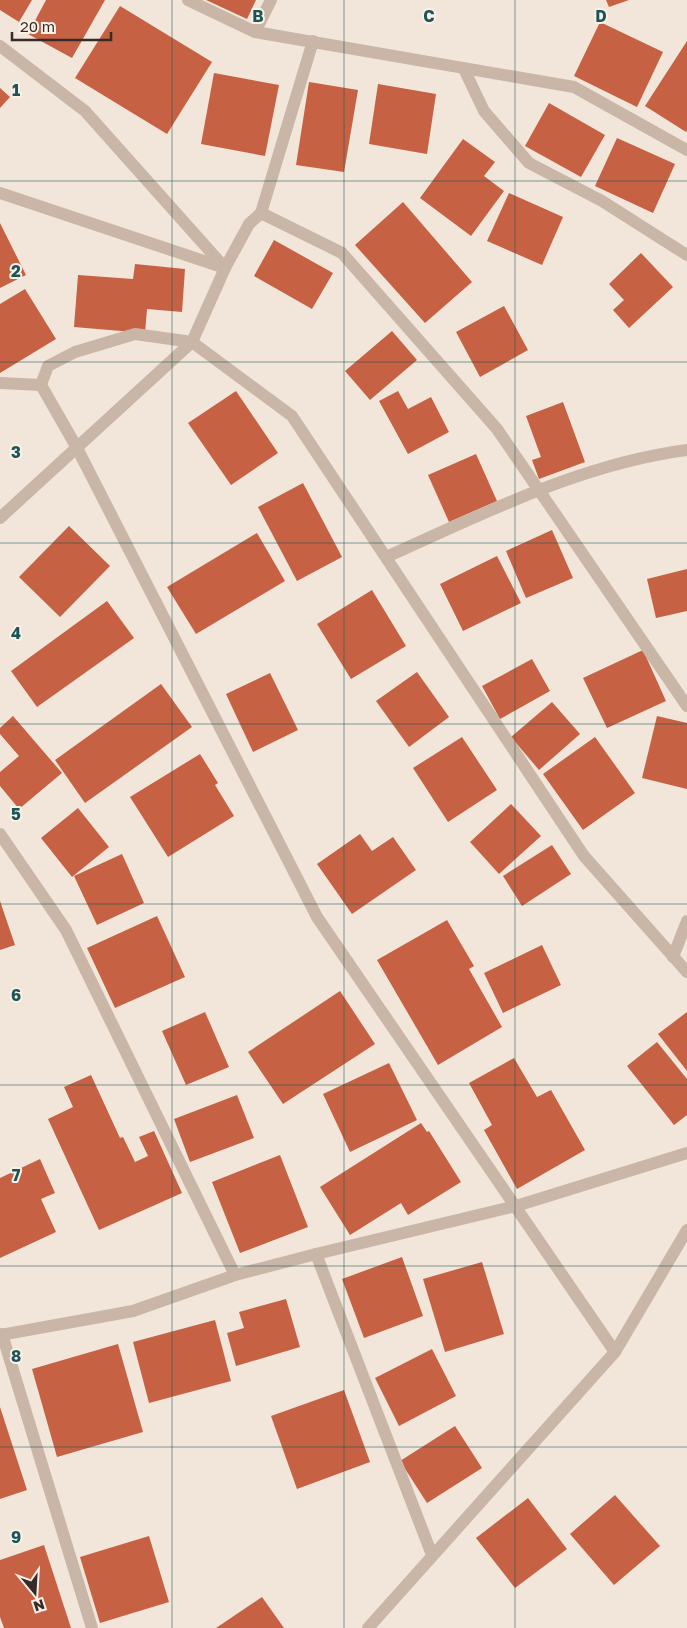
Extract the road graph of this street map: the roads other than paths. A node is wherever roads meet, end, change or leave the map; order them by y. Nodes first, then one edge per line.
1 (188, 0) edge
2 (271, 0) edge
3 (255, 32) junction
4 (313, 41) junction
5 (0, 46) edge
6 (464, 68) junction
7 (687, 150) edge
8 (0, 194) edge
9 (260, 214) junction
10 (687, 255) edge
11 (225, 268) junction
12 (192, 342) junction
13 (0, 383) edge
14 (41, 385) junction
15 (77, 448) junction
16 (687, 450) edge
17 (539, 490) junction
18 (0, 518) edge
19 (386, 557) junction
20 (687, 706) edge
21 (0, 834) edge
22 (687, 921) edge
23 (673, 957) junction
24 (687, 972) edge
25 (687, 1153) edge
26 (516, 1206) junction
27 (687, 1230) edge
28 (316, 1254) junction
29 (235, 1275) junction
30 (1, 1334) edge
31 (615, 1352) junction
32 (432, 1555) junction
33 (92, 1628) edge
34 (368, 1628) edge

1 - 3 street
2 - 3 street
3 - 4 street
4 - 6 street
4 - 9 street
5 - 11 street
6 - 7 street
6 - 10 street
8 - 11 street
9 - 11 street
9 - 17 street
11 - 12 street
12 - 14 street
12 - 15 street
12 - 19 street
13 - 14 street
14 - 15 street
15 - 18 street
15 - 26 street
16 - 17 street
17 - 19 street
17 - 20 street
19 - 23 street
21 - 29 street
22 - 23 street
23 - 24 street
25 - 26 street
26 - 28 street
26 - 31 street
27 - 31 street
28 - 29 street
28 - 32 street
29 - 30 street
30 - 33 street
31 - 32 street
32 - 34 street

